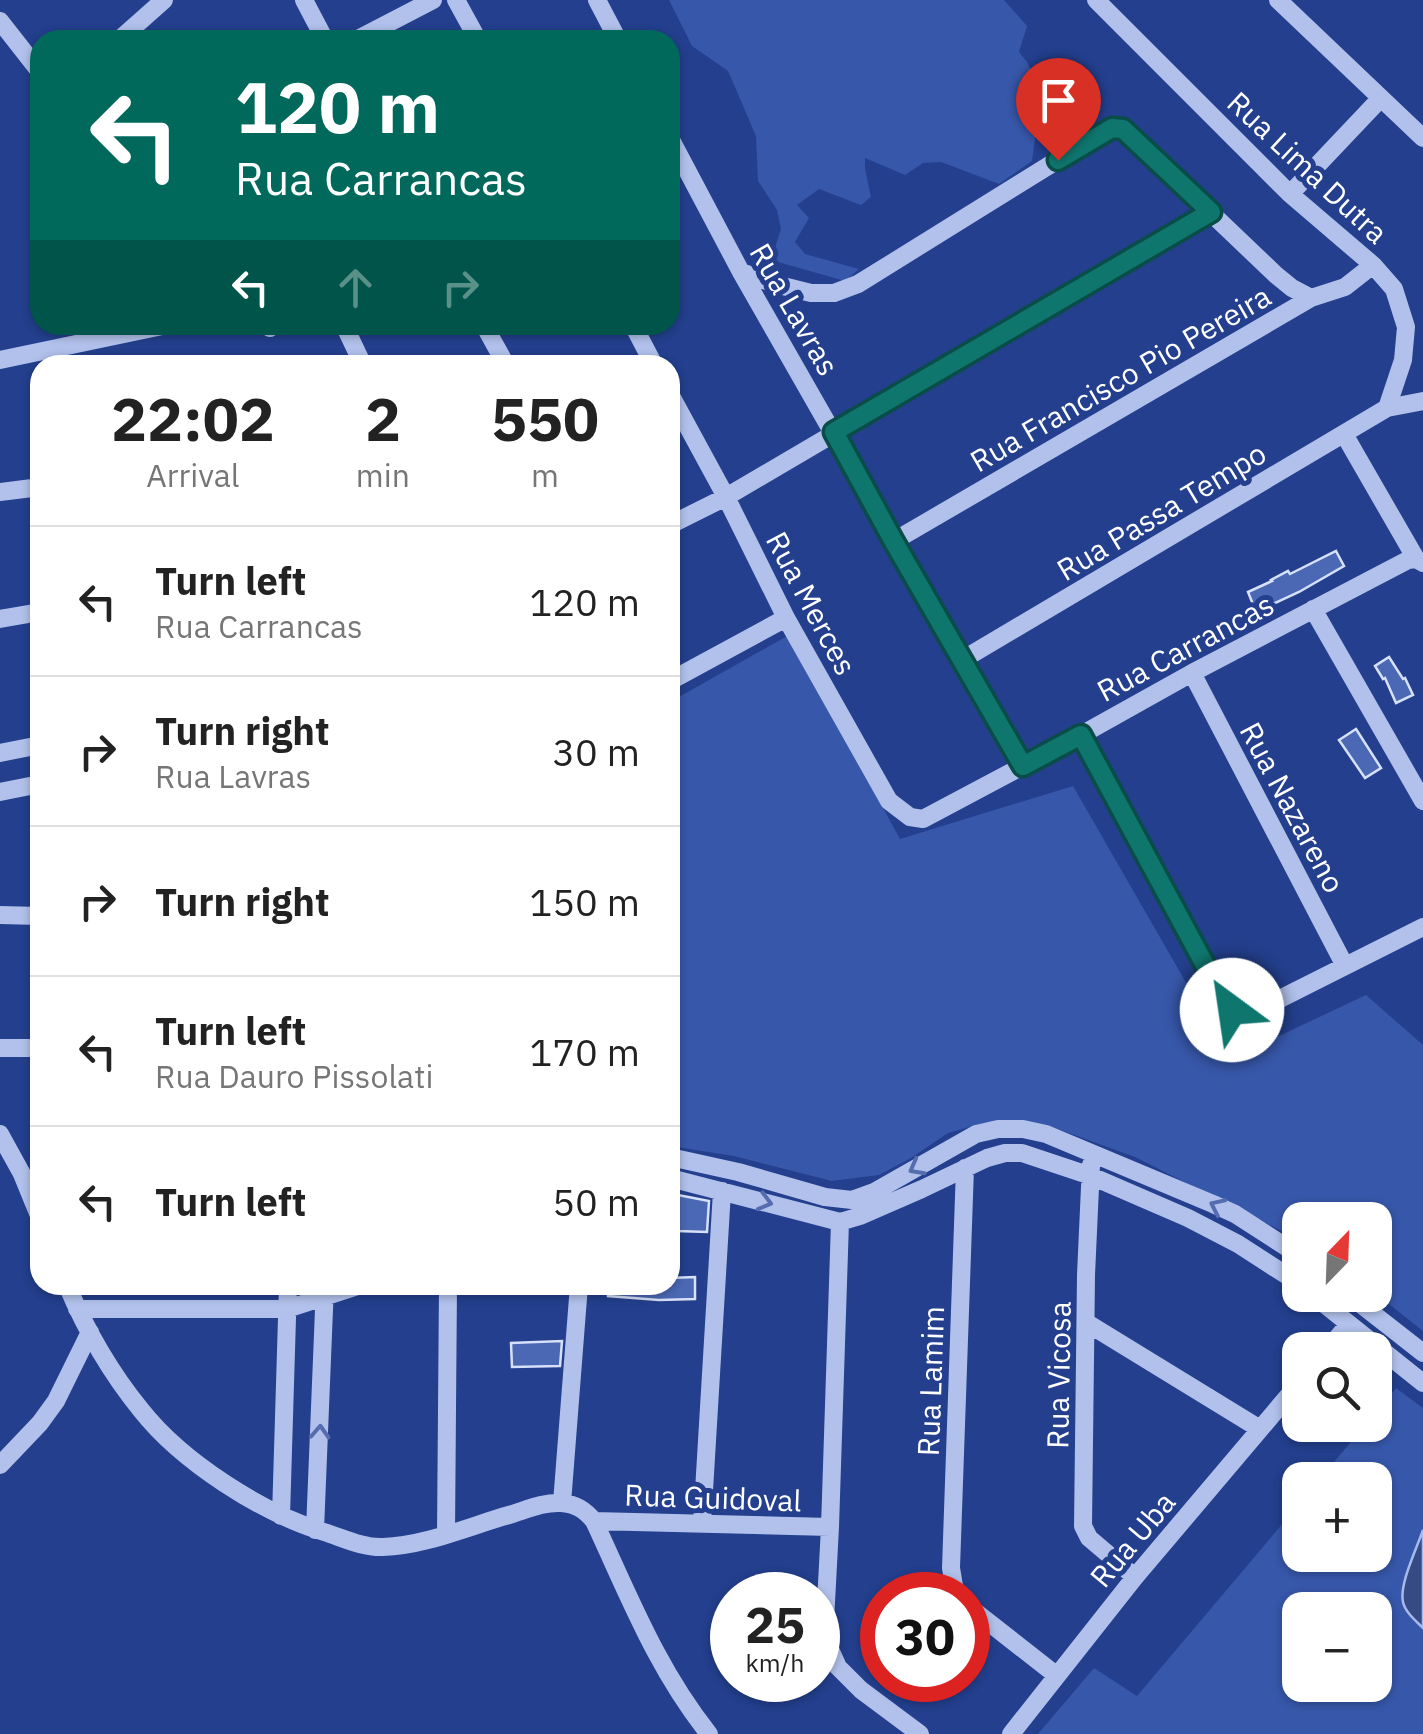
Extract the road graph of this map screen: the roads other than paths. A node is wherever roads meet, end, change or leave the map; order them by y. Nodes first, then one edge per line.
1 (164, 0) edge
2 (304, 0) edge
3 (432, 0) edge
4 (456, 0) edge
5 (597, 0) edge
6 (1096, 0) edge
7 (1278, 0) edge
8 (0, 21) edge
9 (130, 30) edge
10 (320, 30) edge
11 (375, 30) edge
12 (472, 30) edge
13 (613, 30) edge
14 (30, 59) edge
15 (1380, 99) junction
16 (1423, 138) edge
17 (680, 157) edge
18 (1290, 194) junction
19 (1211, 212) junction
20 (1373, 265) junction
21 (741, 272) junction
22 (1311, 298) junction
23 (1423, 331) edge
24 (119, 335) edge
25 (1405, 345) junction
26 (0, 360) edge
27 (1423, 402) edge
28 (1386, 408) junction
29 (680, 412) edge
30 (834, 432) junction
31 (1344, 434) junction
32 (30, 488) edge
33 (0, 492) edge
34 (726, 497) junction
35 (680, 521) edge
36 (894, 542) junction
37 (1419, 561) edge
38 (1313, 609) junction
39 (30, 614) edge
40 (786, 618) junction
41 (0, 619) edge
42 (962, 660) junction
43 (1192, 673) junction
44 (680, 676) edge
45 (1081, 735) junction
46 (30, 747) edge
47 (0, 753) edge
48 (1023, 766) junction
49 (30, 786) edge
50 (0, 792) edge
51 (1423, 800) edge
52 (923, 819) joint
53 (0, 915) edge
54 (30, 916) edge
55 (1423, 927) edge
56 (1345, 966) junction
57 (0, 1048) edge
58 (30, 1048) edge
59 (0, 1134) edge
60 (1090, 1151) junction
61 (680, 1158) edge
62 (965, 1168) junction
63 (30, 1173) edge
64 (1091, 1176) junction
65 (680, 1180) edge
66 (722, 1191) junction
67 (840, 1222) junction
68 (1282, 1244) edge
69 (1282, 1272) edge
70 (72, 1295) edge
71 (288, 1295) edge
72 (315, 1295) edge
73 (325, 1295) edge
74 (448, 1295) edge
75 (578, 1295) edge
76 (77, 1309) junction
77 (287, 1309) junction
78 (1333, 1312) edge
79 (1371, 1312) edge
80 (1087, 1323) junction
81 (1348, 1325) junction
82 (90, 1332) junction
83 (1342, 1332) edge
84 (1423, 1353) edge
85 (1423, 1383) edge
86 (1282, 1403) edge
87 (1260, 1429) junction
88 (0, 1465) edge
89 (562, 1503) junction
90 (281, 1516) junction
91 (594, 1520) junction
92 (702, 1524) junction
93 (830, 1528) junction
94 (315, 1530) junction
95 (446, 1534) junction
96 (952, 1572) edge
97 (1136, 1576) junction
98 (990, 1623) edge
99 (1056, 1675) junction
100 (709, 1734) edge
101 (920, 1734) edge
102 (1010, 1734) edge

1 - 9 street
2 - 10 street
3 - 11 street
4 - 12 street
5 - 13 street
6 - 18 street, Rua Lima Dutra
7 - 15 street
8 - 14 street
15 - 16 street
15 - 18 street
17 - 21 street, Rua Lavras
18 - 20 street, Rua Lima Dutra
19 - 21 street
19 - 22 street
19 - 30 street
20 - 22 street, Rua Francisco Pio Pereira
20 - 25 street, Rua Lima Dutra
21 - 30 street, Rua Lavras
22 - 36 street, Rua Francisco Pio Pereira
23 - 25 street
24 - 26 street
25 - 28 street, Rua Lima Dutra
27 - 28 street
28 - 31 street, Rua Passa Tempo
29 - 34 street, Rua Merces
30 - 34 street
30 - 36 street, Rua Lavras
31 - 37 street
31 - 42 street, Rua Passa Tempo
32 - 33 street
34 - 35 street
34 - 40 street, Rua Merces
36 - 42 street, Rua Lavras
37 - 38 street, Rua Carrancas
38 - 43 street, Rua Carrancas
38 - 51 street
39 - 41 street
40 - 44 street
40 - 52 street, Rua Merces
42 - 48 street, Rua Lavras
43 - 45 street, Rua Carrancas
43 - 56 street, Rua Nazareno
45 - 48 street, Rua Carrancas
45 - 56 street
46 - 47 street
48 - 52 street, Rua Carrancas
49 - 50 street
53 - 54 street
55 - 56 street
57 - 58 street
59 - 63 street
60 -> 61 street
60 - 64 street, Rua Vicosa
68 -> 60 street
62 - 64 street
62 - 67 street
62 - 96 street, Rua Lamim
64 - 69 street
64 - 80 street, Rua Vicosa
65 - 66 street
66 -> 67 street
66 - 92 street
67 - 93 street
70 - 76 street
71 - 77 street
72 - 77 street
94 -> 73 street
74 - 95 street
75 - 89 street
76 - 77 street
76 - 82 street
77 - 90 street
78 - 81 street
79 - 84 street
80 - 87 street
80 - 97 street, Rua Vicosa
81 - 83 street
81 - 85 street
82 - 88 street
82 - 90 street
86 - 87 street, Rua Uba
87 - 97 street, Rua Uba
89 - 91 street
89 - 95 street
90 - 94 street
91 - 92 street, Rua Guidoval
91 - 100 street
92 - 93 street, Rua Guidoval
93 - 101 street
94 - 95 street
97 - 99 street, Rua Uba
98 - 99 street
99 - 102 street, Rua Uba

